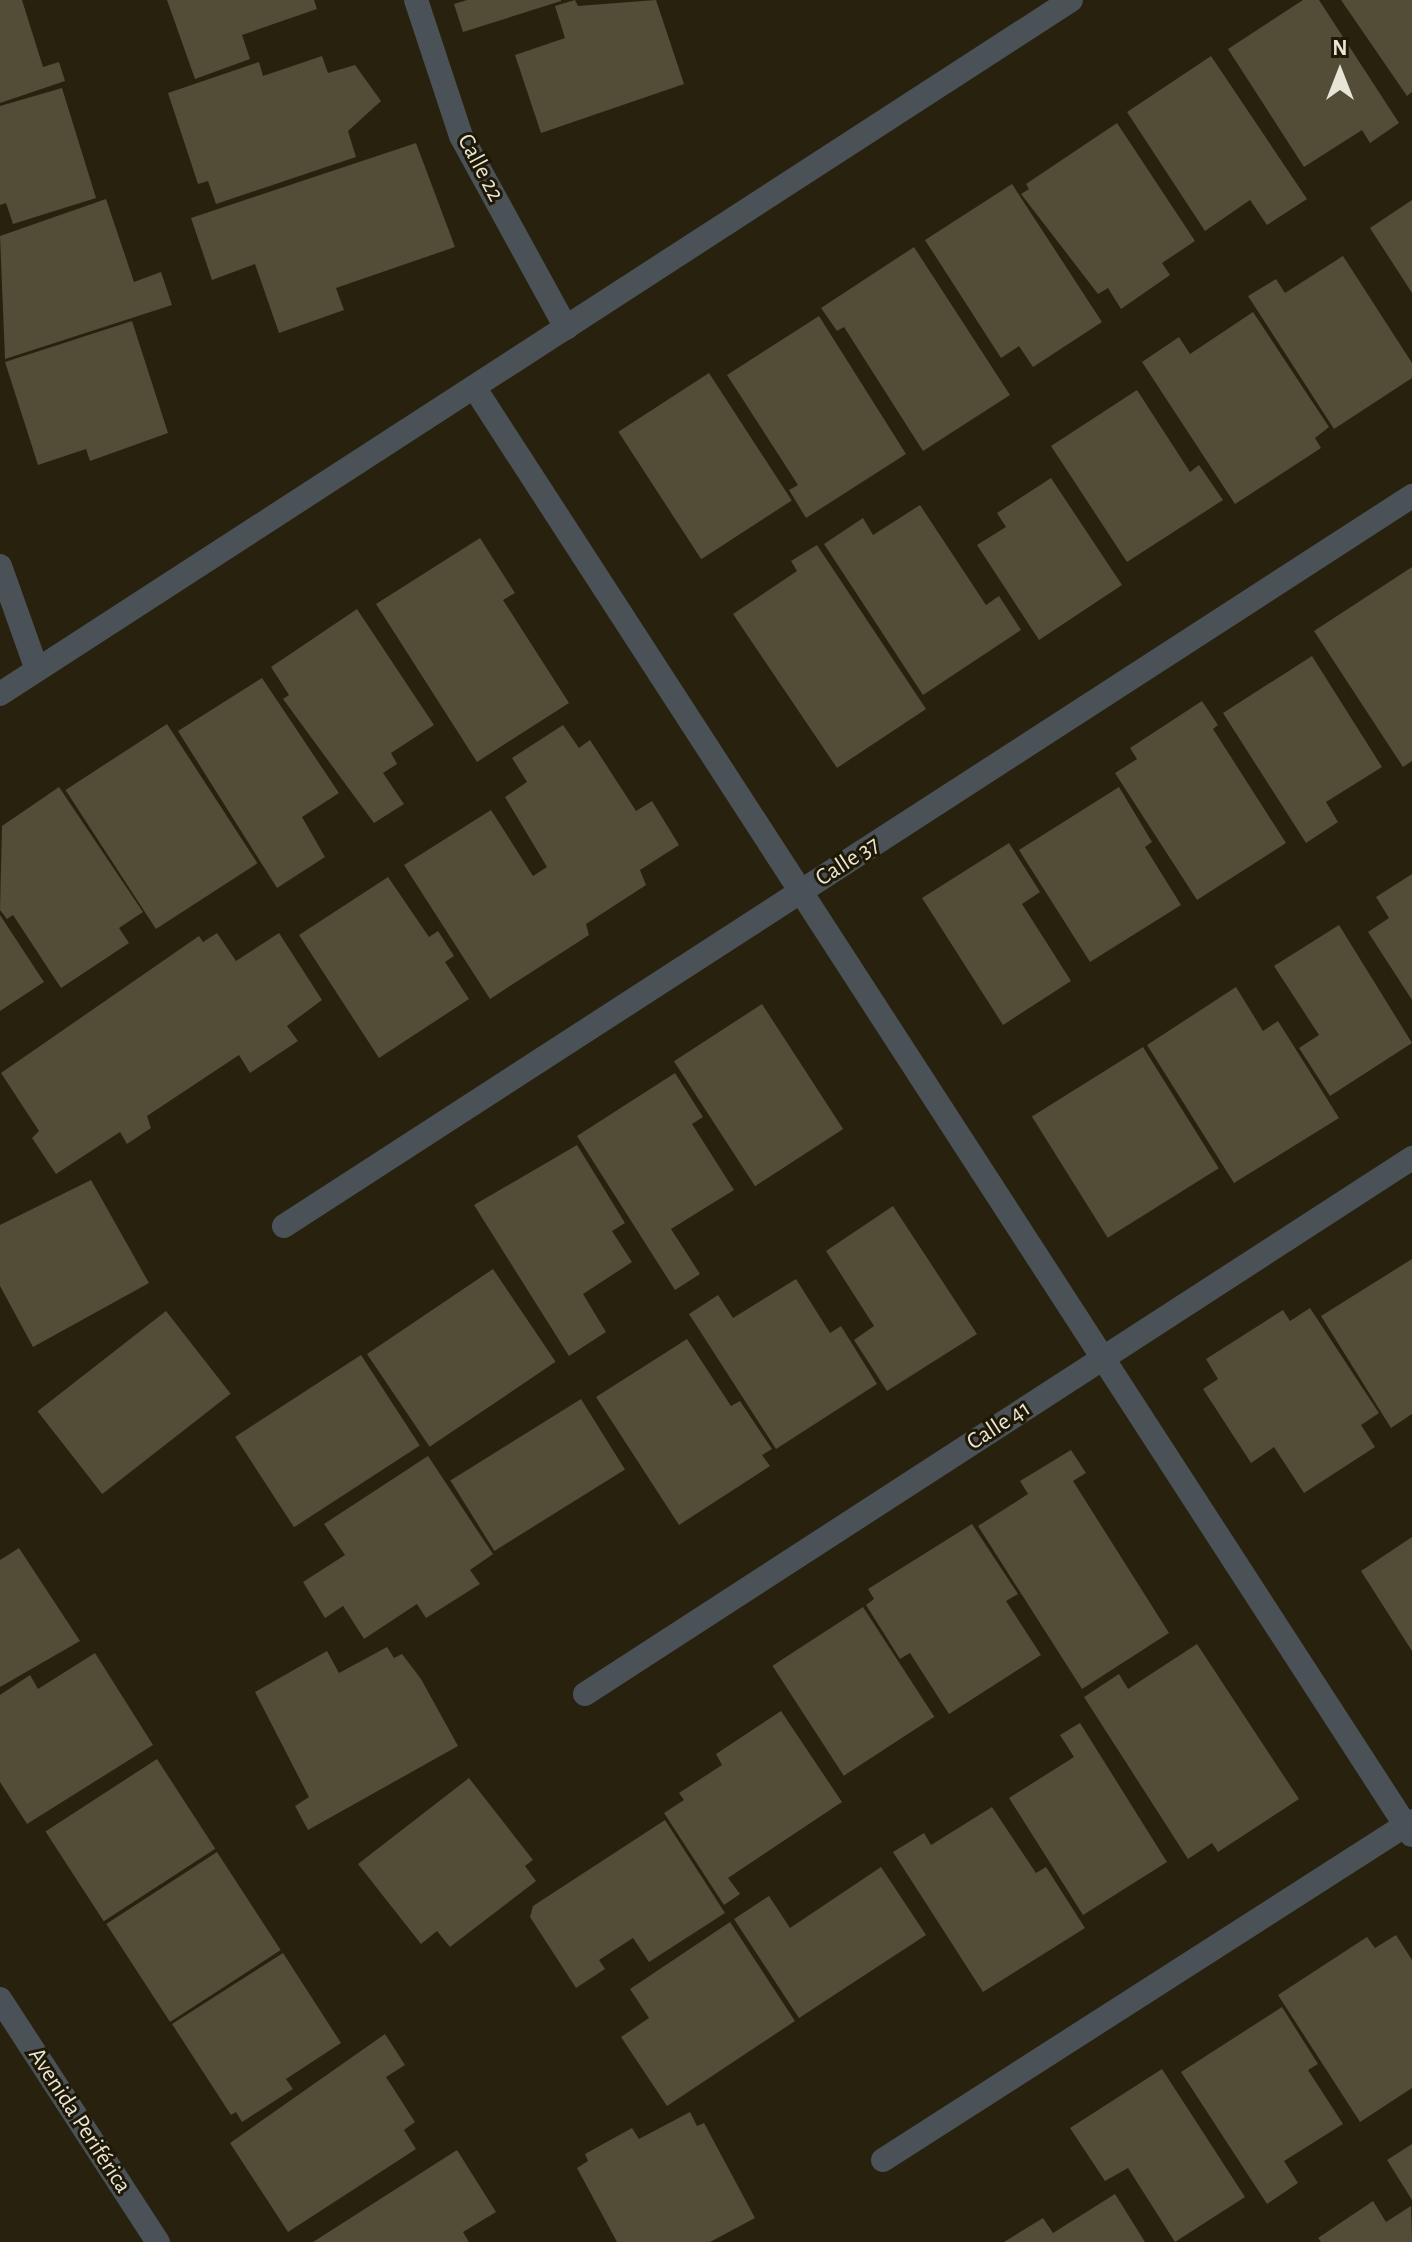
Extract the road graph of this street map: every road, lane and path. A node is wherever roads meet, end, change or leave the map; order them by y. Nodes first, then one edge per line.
1 (416, 0) edge
2 (1071, 0) edge
3 (566, 328) junction
4 (474, 387) junction
5 (1412, 496) edge
6 (0, 566) edge
7 (37, 670) junction
8 (0, 694) edge
9 (802, 892) junction
10 (1412, 1158) edge
11 (284, 1226) dead end
12 (1104, 1359) junction
13 (585, 1694) dead end
14 (1410, 1827) edge
15 (0, 1999) edge
16 (883, 2160) dead end
17 (158, 2242) edge

1 - 3 street, Calle 22
2 - 3 street
3 - 4 street
4 - 7 street
4 - 9 street
5 - 9 street, Calle 37
6 - 7 street
7 - 8 street
9 - 11 street, Calle 37
9 - 12 street
10 - 12 street, Calle 41
12 - 13 street, Calle 41
12 - 14 street
14 - 16 street
15 - 17 street, Avenida Periférica

